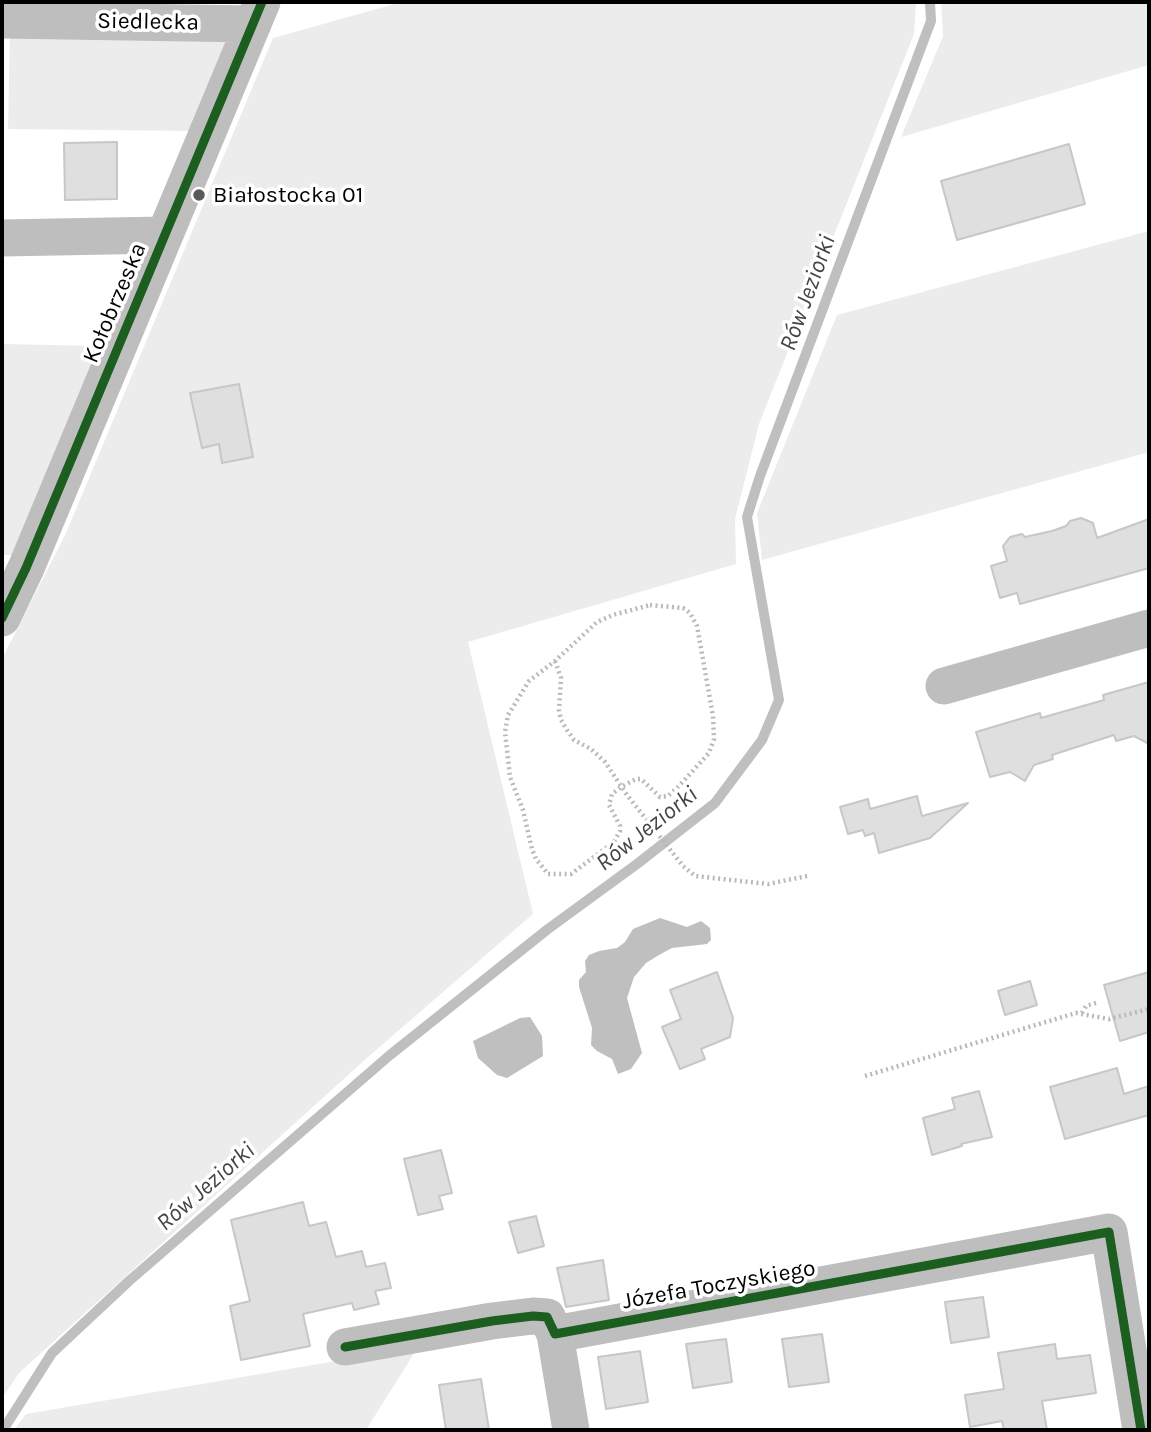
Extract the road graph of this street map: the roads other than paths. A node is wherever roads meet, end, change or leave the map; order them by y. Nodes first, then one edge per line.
1 (257, 13) edge
2 (2, 20) edge
3 (164, 235) junction
4 (2, 238) edge
5 (2, 618) edge
6 (1149, 628) edge
7 (944, 686) dead end
8 (555, 1334) junction
9 (345, 1347) dead end
10 (571, 1430) edge
11 (1141, 1430) edge

1 - 2 street, Siedlecka
1 - 3 street, Kołobrzeska
3 - 4 street
3 - 5 street, Kołobrzeska
6 - 7 street
8 - 9 street
8 - 10 street
8 - 11 street, Józefa Toczyskiego

